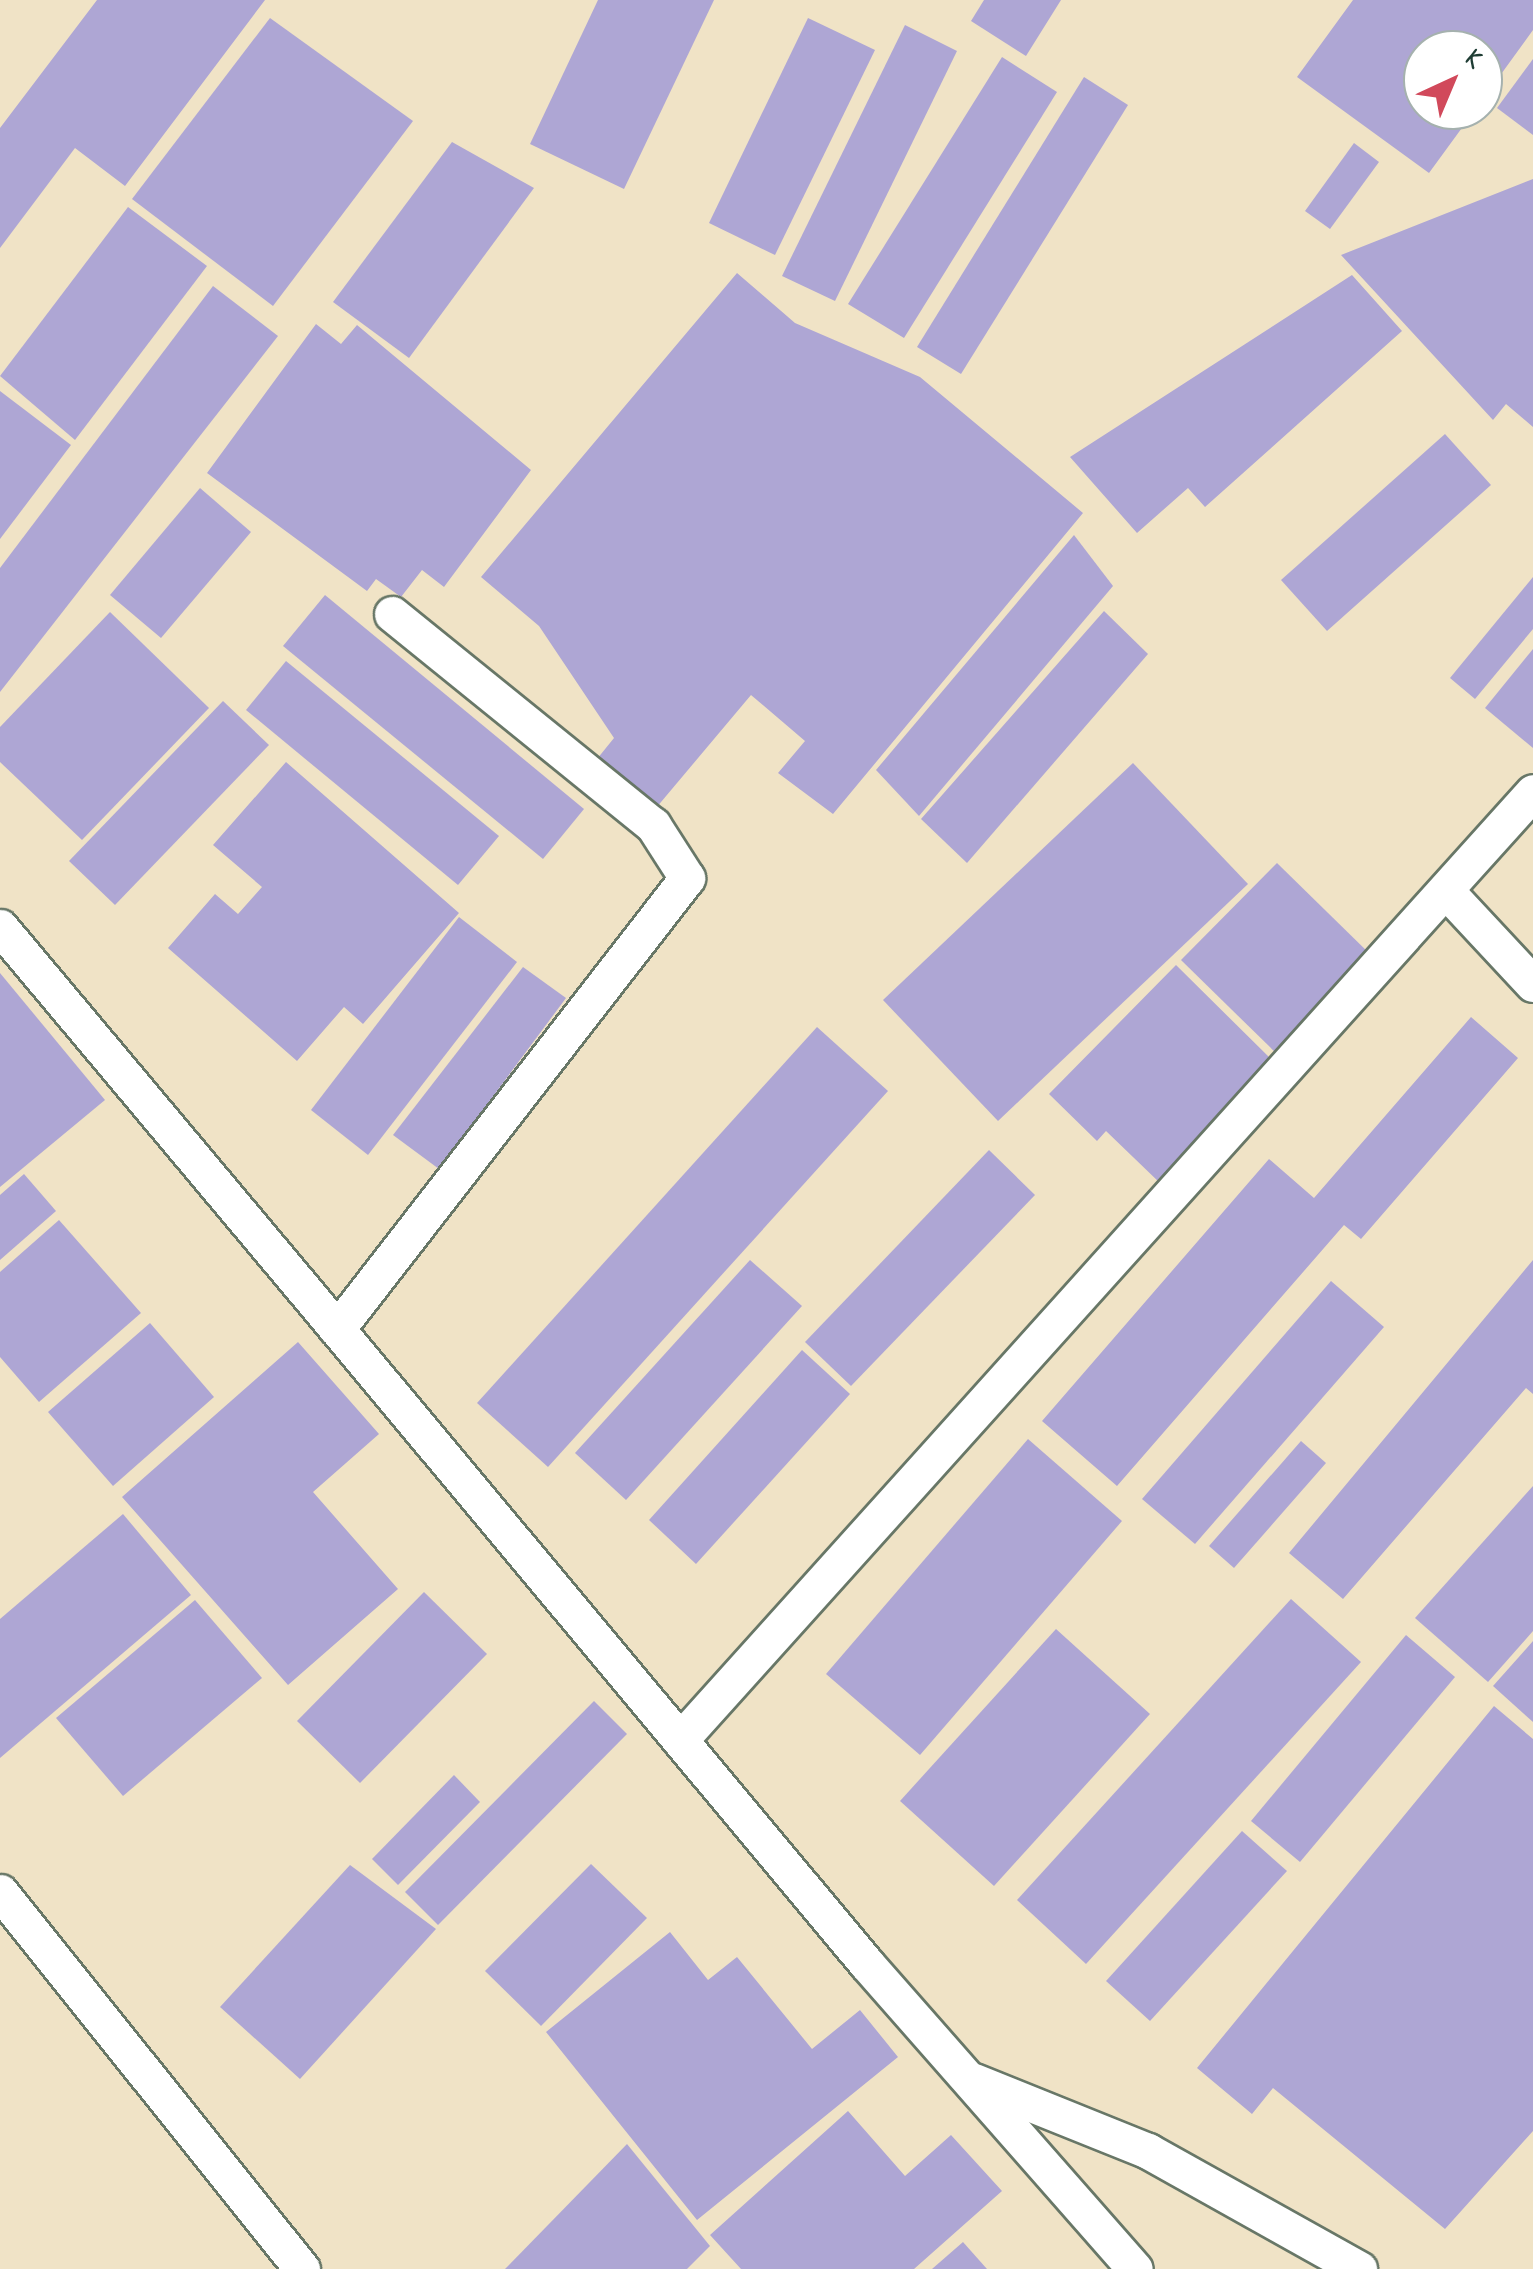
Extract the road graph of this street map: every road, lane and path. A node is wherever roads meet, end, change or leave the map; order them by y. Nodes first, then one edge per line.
1 (392, 614) dead end
2 (1533, 792) edge
3 (1449, 894) junction
4 (0, 927) edge
5 (1533, 984) edge
6 (336, 1329) junction
7 (680, 1740) junction
8 (0, 1892) edge
9 (964, 2076) junction
10 (302, 2269) edge
11 (1134, 2269) edge
12 (1359, 2269) edge

1 - 6 street
2 - 3 street
3 - 5 street
3 - 7 street
4 - 6 street
6 - 7 street
7 - 9 street
8 - 10 street
9 - 11 street
9 - 12 street

